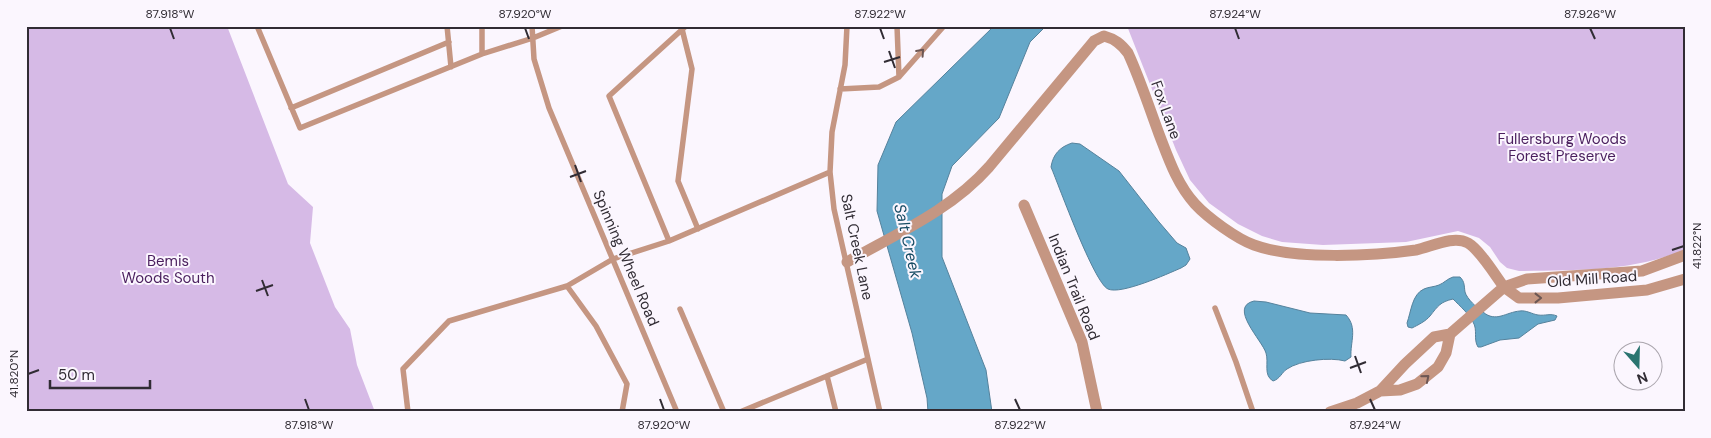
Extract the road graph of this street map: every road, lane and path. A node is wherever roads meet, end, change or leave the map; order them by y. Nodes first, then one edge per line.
1 (257, 26) edge
2 (447, 26) edge
3 (482, 26) edge
4 (532, 26) edge
5 (562, 26) edge
6 (847, 26) edge
7 (897, 26) edge
8 (944, 26) edge
9 (684, 28) edge
10 (533, 38) junction
11 (449, 42) junction
12 (482, 54) junction
13 (451, 67) junction
14 (899, 77) junction
15 (840, 89) junction
16 (291, 108) junction
17 (830, 172) junction
18 (1024, 205) dead end
19 (698, 228) junction
20 (669, 241) junction
21 (1685, 255) edge
22 (613, 259) junction
23 (846, 262) junction
24 (1685, 279) edge
25 (567, 286) junction
26 (1504, 287) junction
27 (1215, 308) dead end
28 (680, 309) dead end
29 (1450, 334) junction
30 (868, 359) junction
31 (828, 376) junction
32 (1380, 391) junction
33 (408, 412) edge
34 (622, 412) edge
35 (677, 412) edge
36 (724, 412) edge
37 (740, 412) edge
38 (836, 412) edge
39 (880, 412) edge
40 (1097, 412) edge
41 (1253, 412) edge
42 (1330, 412) edge

1 - 16 lane
2 - 11 lane
3 - 12 lane
4 - 10 lane, Spinning Wheel Road
5 - 10 lane
6 - 15 lane, Salt Creek Lane
7 - 14 lane
14 -> 8 lane
9 - 19 lane
9 - 20 lane
10 - 12 lane
10 - 22 lane, Spinning Wheel Road
11 - 13 lane
11 - 16 lane
12 - 13 lane
13 - 16 lane
14 - 15 lane
15 - 17 lane, Salt Creek Lane
17 - 19 lane
17 - 23 lane, Salt Creek Lane
18 - 40 street, Indian Trail Road
19 - 20 lane
20 - 22 lane
21 - 26 street, Old Mill Road
22 - 25 lane
22 - 35 lane, Spinning Wheel Road
23 - 26 street, Fox Lane
23 - 30 lane, Salt Creek Lane
26 -> 24 street, Old Mill Road
25 - 33 lane
25 - 34 lane
26 - 29 street, Old Mill Road
27 - 41 lane
28 - 36 lane
29 - 32 street, Old Mill Road
32 -> 29 street, Old Mill Road
30 - 31 lane
30 - 39 lane, Salt Creek Lane
31 - 37 lane
31 - 38 lane
32 - 42 street, Old Mill Road

